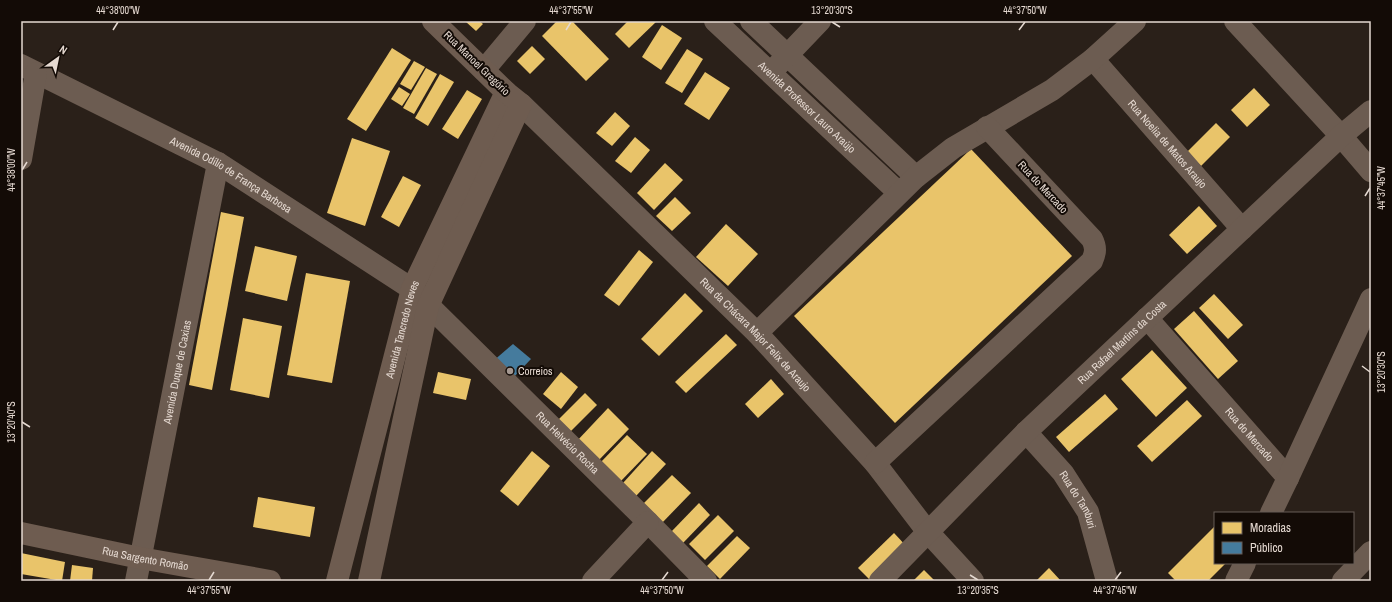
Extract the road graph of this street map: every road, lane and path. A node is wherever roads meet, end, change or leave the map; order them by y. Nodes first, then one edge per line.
1 (433, 21) edge
2 (525, 21) edge
3 (715, 21) edge
4 (751, 21) edge
5 (820, 21) edge
6 (1135, 21) edge
7 (1235, 21) edge
8 (787, 54) junction
9 (1094, 59) junction
10 (29, 69) edge
11 (484, 70) junction
12 (771, 72) junction
13 (514, 98) junction
14 (1371, 111) edge
15 (987, 127) junction
16 (1341, 136) junction
17 (21, 159) edge
18 (218, 163) junction
19 (1371, 171) edge
20 (916, 177) junction
21 (899, 193) junction
22 (1242, 228) junction
23 (412, 289) junction
24 (1371, 299) edge
25 (428, 306) junction
26 (1147, 318) junction
27 (756, 333) junction
28 (1026, 432) junction
29 (875, 463) junction
30 (1288, 478) junction
31 (1271, 512) edge
32 (648, 522) junction
33 (927, 531) junction
34 (21, 533) edge
35 (1371, 552) edge
36 (140, 558) junction
37 (1244, 564) edge
38 (136, 581) edge
39 (270, 581) edge
40 (337, 581) edge
41 (369, 581) edge
42 (592, 581) edge
43 (706, 581) edge
44 (880, 581) edge
45 (973, 581) edge
46 (1107, 581) edge
47 (1236, 581) edge
48 (1343, 581) edge

1 - 11 main road, Rua Manoel Gregório
2 - 11 street
3 - 12 street, Avenida Professor Lauro Araújo
4 - 8 street
5 - 8 street
6 - 9 street
7 - 16 street
8 - 12 street
8 - 20 street
9 - 15 street
9 - 22 street, Rua Noelia de Matos Araujo
10 - 17 street
10 - 18 street, Avenida Odílio de França Barbosa
11 - 13 main road, Rua Manoel Gregório
12 - 21 street, Avenida Professor Lauro Araújo
13 - 23 main road, Avenida Tancredo Neves
13 - 25 main road, Avenida Tancredo Neves
13 - 27 street, Rua da Chácara Major Felix de Araujo
14 - 16 street, Rua Rafael Martins da Costa
15 - 20 street
15 - 29 street, Rua do Mercado
16 - 19 street
16 - 22 street, Rua Rafael Martins da Costa
18 - 23 street, Avenida Odílio de França Barbosa
18 - 36 street, Avenida Duque de Caxias
20 - 21 street
21 - 27 street
22 - 26 street, Rua Rafael Martins da Costa
23 - 25 street, Avenida Odílio de França Barbosa
23 - 40 main road, Avenida Tancredo Neves
24 - 30 street
25 - 32 street, Rua Helvécio Rocha
25 - 41 main road, Avenida Tancredo Neves
26 - 28 street, Rua Rafael Martins da Costa
26 - 30 street, Rua do Mercado
27 - 29 street, Rua da Chácara Major Felix de Araujo
28 - 33 street, Rua Rafael Martins da Costa
28 - 46 street, Rua do Tamburi
29 - 33 street, Rua da Chácara Major Felix de Araujo
30 - 31 street
32 - 42 street
32 - 43 street, Rua Helvécio Rocha
33 - 44 street, Rua Rafael Martins da Costa
33 - 45 street, Rua da Chácara Major Felix de Araujo
34 - 36 main road, Rua Sargento Romão
35 - 48 street
36 - 38 street, Avenida Duque de Caxias
36 - 39 main road, Rua Sargento Romão
37 - 47 street

